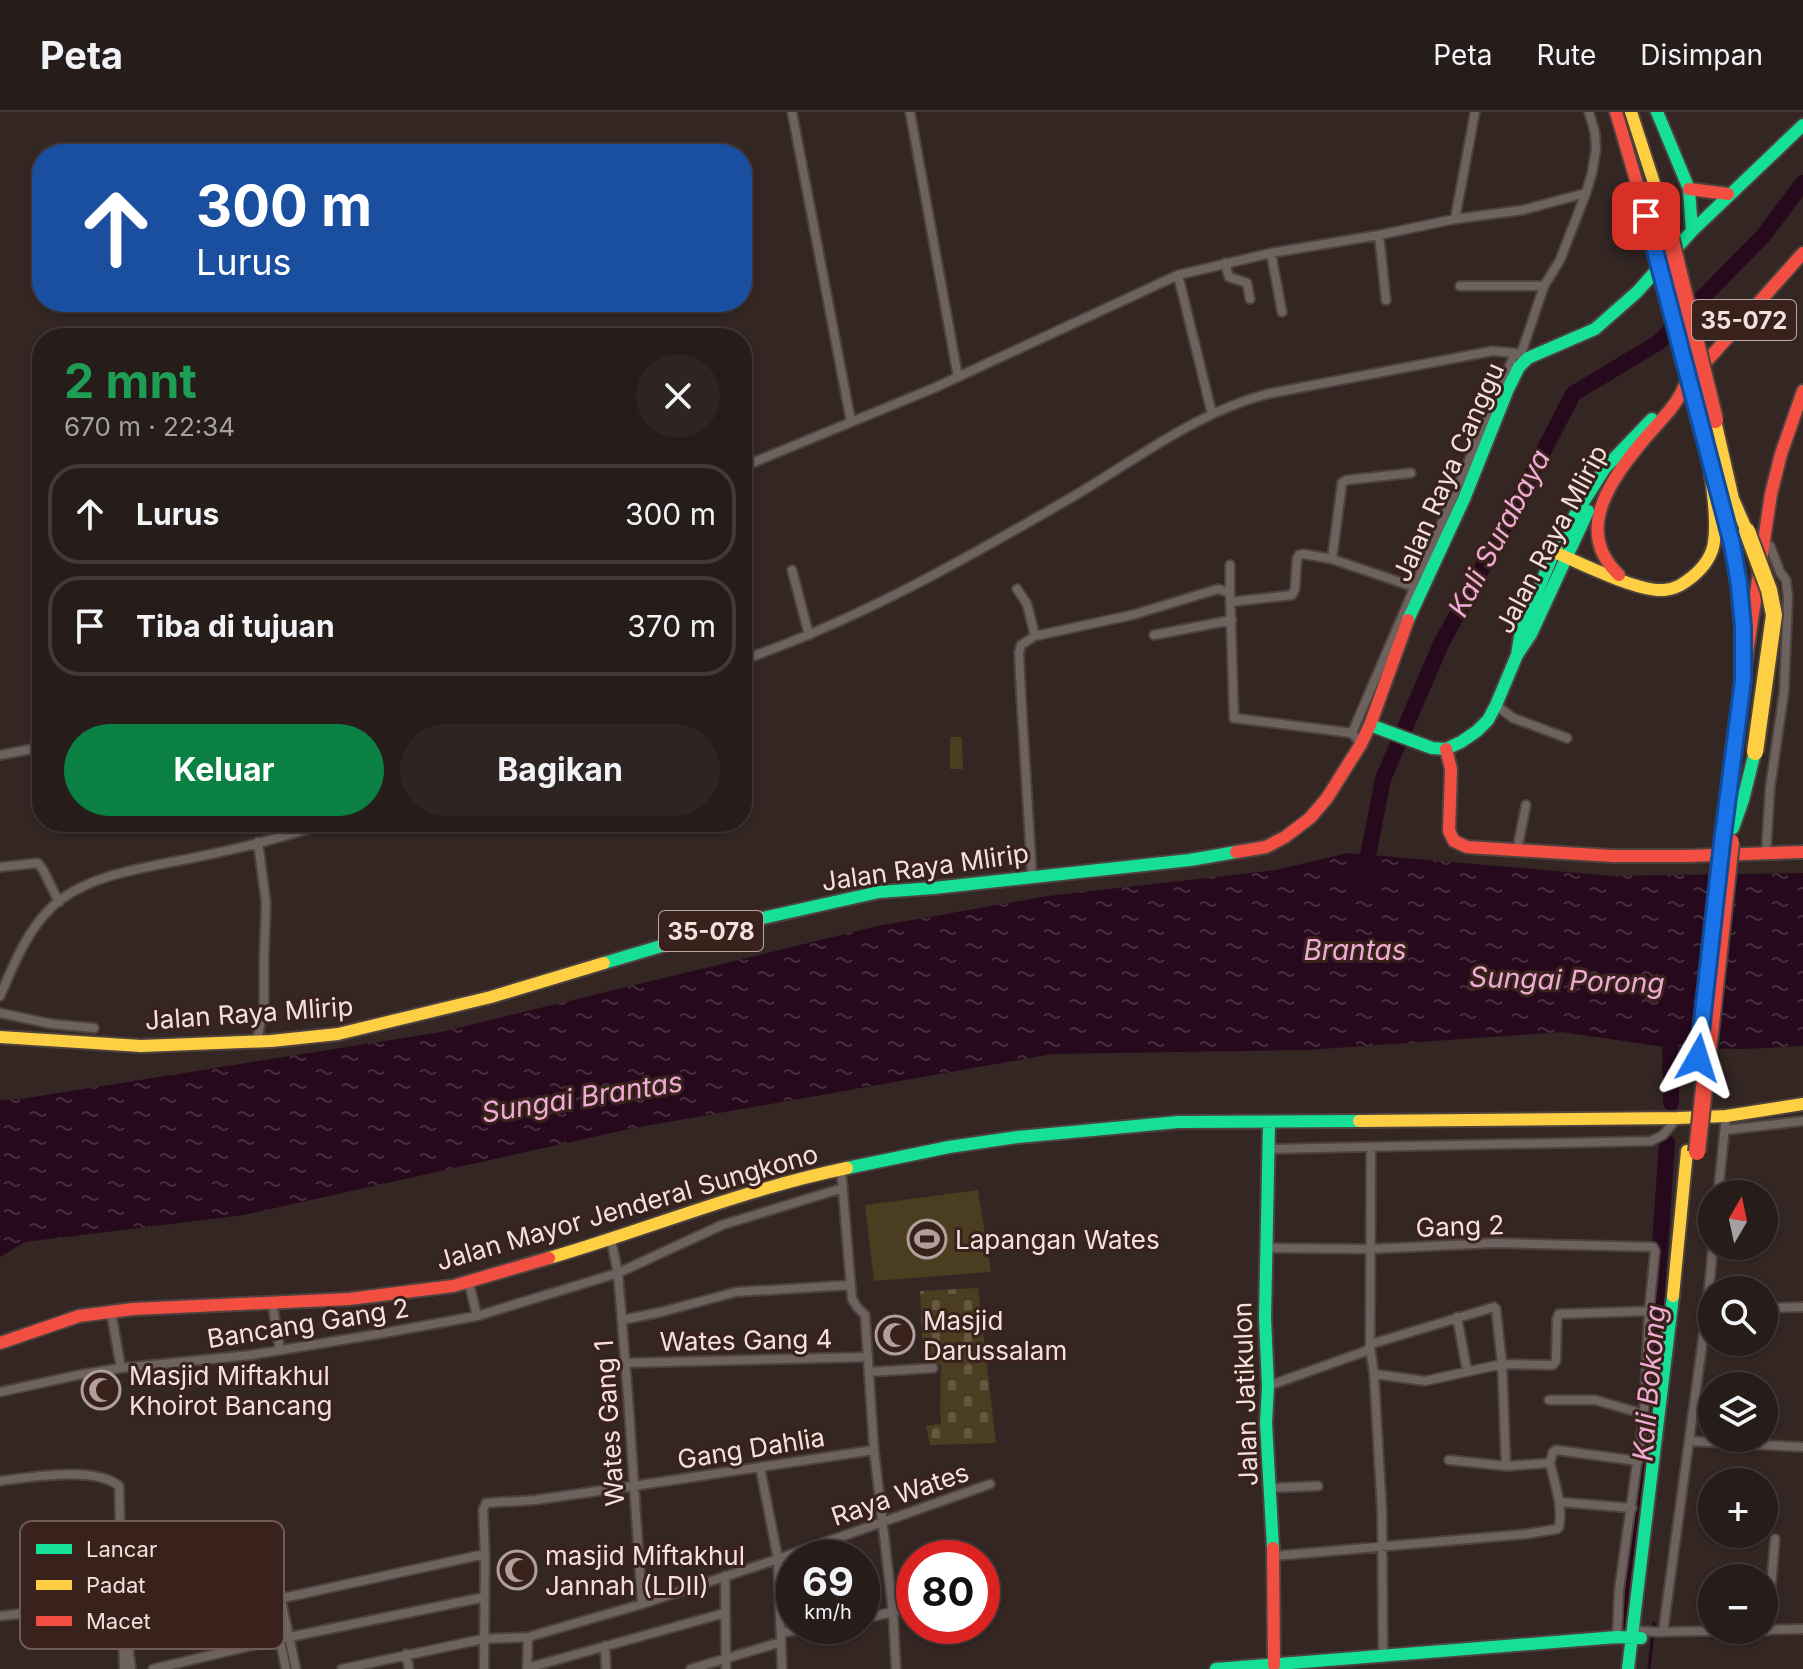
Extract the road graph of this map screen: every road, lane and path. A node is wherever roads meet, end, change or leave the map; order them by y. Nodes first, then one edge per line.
1 (792, 112) edge
2 (910, 112) edge
3 (1475, 112) edge
4 (1589, 112) edge
5 (1616, 112) edge
6 (1631, 112) edge
7 (1657, 112) edge
8 (1803, 125) edge
9 (1689, 189) junction
10 (1586, 193) junction
11 (1728, 194) junction
12 (1455, 219) junction
13 (1692, 231) junction
14 (1379, 235) junction
15 (1271, 253) junction
16 (1803, 253) edge
17 (1225, 263) junction
18 (1178, 275) junction
19 (1460, 286) dead end
20 (1544, 286) junction
21 (1250, 299) dead end
22 (1386, 300) dead end
23 (1282, 312) dead end
24 (1521, 355) junction
25 (958, 377) junction
26 (1684, 387) junction
27 (1803, 391) edge
28 (1212, 414) junction
29 (1803, 417) edge
30 (851, 422) junction
31 (1707, 445) junction
32 (752, 463) edge
33 (1411, 473) dead end
34 (1770, 546) junction
35 (1560, 554) junction
36 (1332, 559) junction
37 (1230, 565) dead end
38 (792, 570) dead end
39 (1624, 580) junction
40 (1414, 587) junction
41 (1017, 589) dead end
42 (1230, 598) junction
43 (1232, 620) junction
44 (809, 635) junction
45 (1154, 635) dead end
46 (1035, 636) junction
47 (752, 656) edge
48 (1743, 680) junction
49 (1496, 705) junction
50 (1370, 725) junction
51 (1356, 738) junction
52 (1567, 738) dead end
53 (1439, 748) junction
54 (32, 749) edge
55 (0, 755) edge
56 (1526, 805) dead end
57 (293, 832) edge
58 (1729, 837) junction
59 (258, 842) junction
60 (1517, 850) junction
61 (1803, 852) edge
62 (1766, 853) junction
63 (0, 867) edge
64 (1032, 876) junction
65 (59, 902) junction
66 (0, 996) edge
67 (0, 1013) edge
68 (94, 1028) dead end
69 (0, 1037) edge
70 (257, 1041) junction
71 (1803, 1104) edge
72 (1678, 1118) junction
73 (1803, 1121) edge
74 (1269, 1122) junction
75 (1725, 1123) junction
76 (1371, 1147) junction
77 (1269, 1149) junction
78 (841, 1169) junction
79 (1719, 1180) edge
80 (843, 1188) junction
81 (715, 1206) junction
82 (722, 1225) junction
83 (611, 1240) junction
84 (1267, 1248) junction
85 (1370, 1249) junction
86 (618, 1273) junction
87 (469, 1283) junction
88 (851, 1285) junction
89 (272, 1302) junction
90 (1803, 1307) edge
91 (1778, 1308) edge
92 (1649, 1311) junction
93 (111, 1312) junction
94 (477, 1316) junction
95 (1457, 1317) junction
96 (622, 1320) junction
97 (0, 1343) edge
98 (1371, 1346) junction
99 (280, 1350) junction
100 (1702, 1356) edge
101 (868, 1357) junction
102 (625, 1363) junction
103 (1502, 1364) junction
104 (121, 1368) junction
105 (933, 1368) dead end
106 (1467, 1371) junction
107 (869, 1372) junction
108 (1374, 1374) junction
109 (1268, 1386) junction
110 (0, 1392) edge
111 (1549, 1400) dead end
112 (1644, 1414) junction
113 (1689, 1441) junction
114 (1803, 1447) edge
115 (874, 1450) junction
116 (1449, 1460) dead end
117 (1638, 1461) junction
118 (1550, 1463) junction
119 (1506, 1466) junction
120 (760, 1467) junction
121 (0, 1481) edge
122 (990, 1484) dead end
123 (633, 1486) junction
124 (1318, 1486) dead end
125 (1271, 1488) junction
126 (1559, 1502) junction
127 (1632, 1508) junction
128 (121, 1521) edge
129 (883, 1521) junction
130 (830, 1540) edge
131 (1382, 1547) junction
132 (776, 1549) edge
133 (485, 1554) junction
134 (1274, 1556) junction
135 (776, 1560) edge
136 (725, 1576) junction
137 (485, 1597) junction
138 (284, 1599) edge
139 (642, 1604) junction
140 (896, 1611) edge
141 (893, 1612) junction
142 (725, 1613) junction
143 (20, 1614) edge
144 (880, 1615) edge
145 (0, 1616) edge
146 (1803, 1629) edge
147 (1778, 1630) edge
148 (1698, 1632) edge
149 (1641, 1633) junction
150 (528, 1637) junction
151 (284, 1638) junction
152 (483, 1639) junction
153 (776, 1639) edge
154 (781, 1644) edge
155 (605, 1646) junction
156 (124, 1649) edge
157 (130, 1649) edge
158 (238, 1649) edge
159 (406, 1654) junction
160 (1383, 1657) junction
161 (564, 1658) junction
162 (726, 1664) edge
163 (1274, 1665) junction
164 (124, 1669) edge
165 (131, 1669) edge
166 (153, 1669) edge
167 (286, 1669) edge
168 (296, 1669) edge
169 (342, 1669) edge
170 (409, 1669) edge
171 (484, 1669) edge
172 (527, 1669) edge
173 (564, 1669) edge
174 (606, 1669) edge
175 (691, 1669) edge
176 (782, 1669) edge
177 (896, 1669) edge
178 (1216, 1669) edge
179 (1628, 1669) edge
180 (1637, 1669) edge

1 - 30 street
2 - 25 street
3 - 12 street
4 - 10 street
5 - 31 main road, bridge
6 - 58 main road, bridge
7 - 9 main road
8 - 11 main road, Jalan Raya Canggu
9 - 11 main road
9 - 13 main road
10 - 12 street
10 - 20 street
11 - 13 main road, Jalan Raya Canggu
12 - 14 street
13 - 24 main road, Jalan Raya Canggu
14 - 15 street
14 - 22 street
15 - 17 street
15 - 23 street
16 - 26 main road, Jalan Raya Mlirip / 35-072
17 - 18 street
17 - 21 street
18 - 25 street
18 - 28 street
19 - 20 street
20 - 24 street
24 - 28 street
24 - 40 street
24 - 50 main road, Jalan Raya Canggu
25 - 30 street
26 - 35 main road, Jalan Raya Mlirip / 35-072
26 - 39 main road
27 - 48 main road
28 - 44 street
29 - 34 main road
30 - 32 street
31 - 39 main road
31 - 48 main road
33 - 36 street
34 - 58 main road
34 - 62 street
35 - 39 main road
35 - 49 main road, Jalan Raya Mlirip / 35-072
36 - 40 street
36 - 42 street
37 - 42 street
38 - 44 street
40 - 51 street
41 - 46 street
42 - 43 street
42 - 46 street
43 - 45 street
43 - 51 street
44 - 47 street
46 - 64 street
48 - 58 main road
49 - 52 street
49 - 53 main road, Jalan Raya Mlirip / 35-072
50 - 51 main road, Jalan Raya Mlirip / 35-078
50 - 53 main road
51 - 64 main road, Jalan Raya Mlirip / 35-078
53 - 60 main road
54 - 55 street
56 - 60 street
57 - 59 street
58 - 149 main road
59 - 65 street
59 - 70 street
60 - 62 main road
61 - 62 main road
63 - 65 street
64 - 70 main road, Jalan Raya Mlirip / 35-078
65 - 66 street
67 - 68 street
69 - 70 main road, Jalan Raya Mlirip / 35-078
71 - 75 main road, Jalan Mayor Jenderal Sungkono
72 - 74 main road, Jalan Mayor Jenderal Sungkono
72 - 75 main road, Jalan Mayor Jenderal Sungkono
72 - 76 street
73 - 75 street
74 - 77 main road, Jalan Jatikulon
74 - 78 main road, Jalan Mayor Jenderal Sungkono
75 - 79 street
76 - 77 street
76 - 85 street
77 - 84 main road, Jalan Jatikulon
78 - 80 street
78 - 81 main road, Jalan Mayor Jenderal Sungkono
80 - 82 street, Bancang Gang 2
80 - 88 street
81 - 82 street
81 - 83 main road, Jalan Mayor Jenderal Sungkono
82 - 86 street, Bancang Gang 2
83 - 86 street, Wates Gang 1
83 - 87 main road, Jalan Mayor Jenderal Sungkono
84 - 85 street, Gang 2
84 - 109 main road, Jalan Jatikulon
85 - 92 street, Gang 2
85 - 98 street
86 - 94 street, Bancang Gang 2
86 - 96 street, Wates Gang 1
87 - 89 main road, Jalan Mayor Jenderal Sungkono
87 - 94 street
88 - 96 street
88 - 101 street
89 - 93 main road, Jalan Mayor Jenderal Sungkono
89 - 99 street
90 - 91 street
92 - 103 street
92 - 112 street
93 - 97 main road, Jalan Mayor Jenderal Sungkono
93 - 104 street
94 - 99 street, Bancang Gang 2
95 - 98 street
95 - 103 street
95 - 106 street
96 - 102 street, Wates Gang 1
98 - 108 street
98 - 109 street
99 - 104 street, Bancang Gang 2
100 - 113 street
101 - 102 street, Wates Gang 4
101 - 107 street
102 - 123 street, Wates Gang 1
103 - 106 street
103 - 119 street
104 - 110 street, Bancang Gang 2
105 - 107 street
106 - 108 street
107 - 115 street
108 - 131 street
109 - 125 main road, Jalan Jatikulon
111 - 112 street
112 - 117 street
113 - 114 street
113 - 149 street
115 - 120 street, Gang Dahlia
115 - 129 street
116 - 119 street
117 - 118 street
117 - 127 street
118 - 119 street
118 - 126 street
120 - 123 street, Gang Dahlia
120 - 132 street
121 - 128 street
122 - 129 street, Raya Wates
123 - 133 street, Gang Dahlia
123 - 139 street, Wates Gang 1
124 - 125 street
125 - 134 main road, Jalan Jatikulon
126 - 127 street
126 - 131 street
127 - 149 street
129 - 130 street, Raya Wates
129 - 141 street
131 - 134 street
131 - 160 street
133 - 137 street
133 - 138 street
134 - 163 main road, Jalan Jatikulon
135 - 136 street, Raya Wates
136 - 139 street, Raya Wates
136 - 142 street
137 - 151 street
137 - 152 street
139 - 150 street, Raya Wates
140 - 141 street
141 - 144 street
141 - 177 street
142 - 155 street
142 - 162 street
143 - 145 street
146 - 147 street
148 - 149 street
149 - 160 main road
149 - 179 main road
149 - 180 main road
150 - 152 street, Raya Wates
150 - 172 street
151 - 167 street
151 - 168 street
152 - 159 street, Raya Wates
152 - 171 street
153 - 162 street
154 - 176 street
155 - 161 street
155 - 174 street
156 - 164 street
157 - 165 street
158 - 166 street
159 - 169 street, Raya Wates
159 - 170 street
160 - 163 main road
161 - 172 street
161 - 173 street
162 - 175 street
163 - 178 main road

